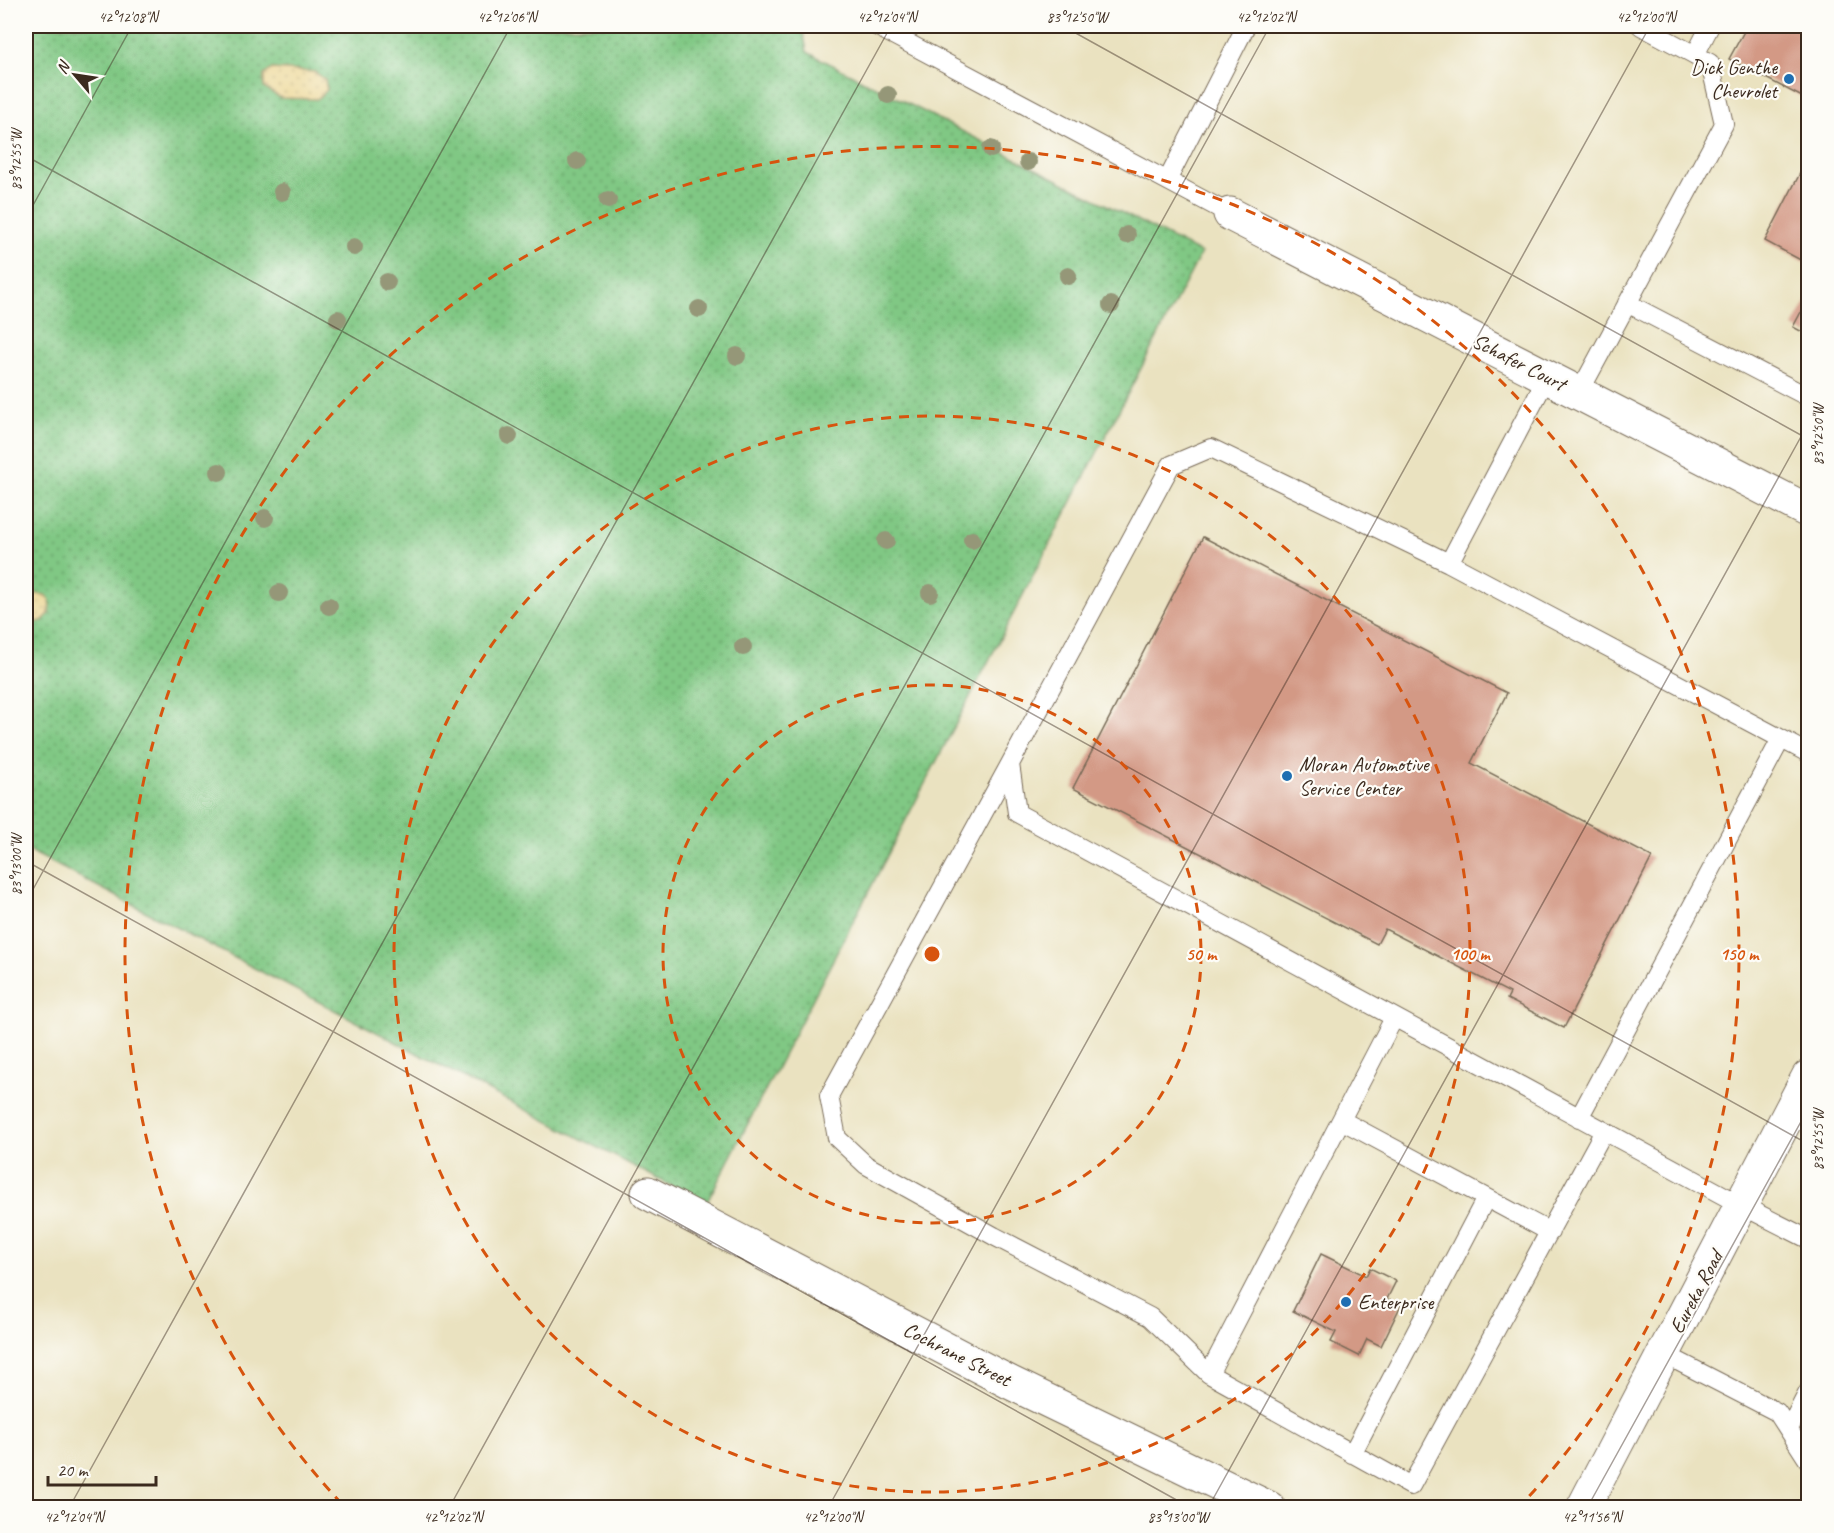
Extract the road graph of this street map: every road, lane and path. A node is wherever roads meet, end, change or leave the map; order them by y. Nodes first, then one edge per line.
1 (876, 26) edge
2 (1246, 26) edge
3 (1641, 26) edge
4 (1710, 26) edge
5 (1695, 55) junction
6 (1168, 179) junction
7 (1230, 214) joint
8 (1627, 303) junction
9 (1547, 376) junction
10 (1579, 393) junction
11 (1809, 397) edge
12 (1809, 511) edge
13 (1449, 563) junction
14 (1781, 739) junction
15 (1809, 753) edge
16 (1010, 764) junction
17 (1394, 1018) junction
18 (1809, 1077) edge
19 (1800, 1112) edge
20 (1579, 1118) junction
21 (1341, 1120) junction
22 (1604, 1131) junction
23 (648, 1193) dead end
24 (1486, 1198) junction
25 (1741, 1205) junction
26 (1550, 1232) junction
27 (1809, 1239) edge
28 (1664, 1354) junction
29 (1209, 1374) junction
30 (1809, 1392) edge
31 (1789, 1429) junction
32 (1352, 1454) junction
33 (1809, 1460) edge
34 (1269, 1508) edge
35 (1583, 1508) edge

1 - 6 lane
2 - 6 lane
3 - 5 lane
4 - 5 lane
5 - 8 lane
6 - 7 lane
7 - 9 street, Schafer Court
8 - 10 lane
8 - 11 lane
9 - 10 street, Schafer Court
9 - 13 lane
10 - 12 street, Schafer Court
13 - 14 lane
13 - 16 lane
14 - 15 lane
14 - 20 lane
16 - 17 lane
16 - 29 lane
17 - 20 lane
17 - 21 lane
18 - 19 street, Eureka Road
19 - 25 street, Eureka Road
20 - 22 lane
21 - 24 lane
21 - 29 lane
22 - 25 lane
22 - 26 lane
23 - 34 street, Cochrane Street
24 - 26 lane
24 - 32 lane
25 - 27 lane
25 - 28 street, Eureka Road
26 - 32 lane
28 - 31 lane
28 - 35 street, Eureka Road
29 - 32 lane
30 - 31 lane
31 - 33 lane

